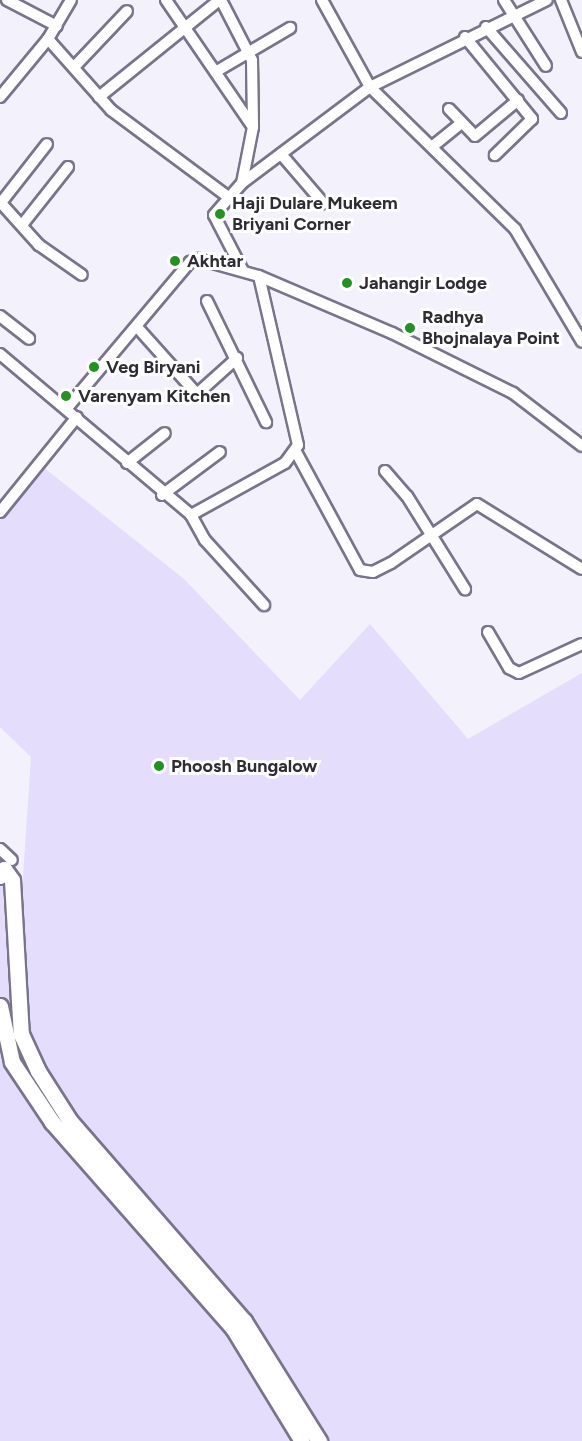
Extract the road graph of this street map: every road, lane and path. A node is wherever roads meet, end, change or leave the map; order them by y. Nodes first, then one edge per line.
1 (7, 0) edge
2 (71, 0) edge
3 (166, 0) edge
4 (220, 0) edge
5 (322, 0) edge
6 (504, 0) edge
7 (547, 0) edge
8 (561, 0) edge
9 (127, 11) dead end
10 (510, 16) junction
11 (184, 25) junction
12 (57, 26) junction
13 (486, 27) junction
14 (290, 28) dead end
15 (465, 37) junction
16 (48, 39) junction
17 (582, 52) edge
18 (250, 54) junction
19 (76, 65) junction
20 (546, 66) dead end
21 (217, 71) junction
22 (370, 87) junction
23 (0, 97) edge
24 (99, 97) junction
25 (518, 100) junction
26 (450, 109) dead end
27 (561, 113) dead end
28 (461, 123) junction
29 (253, 127) junction
30 (47, 144) dead end
31 (434, 146) junction
32 (281, 154) junction
33 (495, 155) dead end
34 (68, 167) dead end
35 (242, 183) junction
36 (227, 196) junction
37 (323, 203) dead end
38 (1, 204) edge
39 (22, 225) junction
40 (243, 271) junction
41 (82, 275) dead end
42 (259, 276) junction
43 (207, 301) dead end
44 (0, 316) edge
45 (137, 327) junction
46 (29, 339) dead end
47 (582, 342) edge
48 (0, 354) edge
49 (237, 358) junction
50 (67, 408) junction
51 (78, 417) junction
52 (266, 422) dead end
53 (165, 433) dead end
54 (582, 446) edge
55 (220, 452) dead end
56 (296, 452) junction
57 (127, 463) junction
58 (385, 471) dead end
59 (162, 495) junction
60 (0, 512) edge
61 (191, 515) junction
62 (433, 535) junction
63 (582, 569) edge
64 (465, 590) dead end
65 (264, 605) dead end
66 (488, 632) dead end
67 (582, 644) edge
68 (0, 849) edge
69 (12, 860) dead end
70 (0, 876) edge
71 (0, 1006) edge
72 (21, 1034) junction
73 (2, 1040) edge
74 (302, 1441) edge
75 (319, 1441) edge

1 - 12 street
2 - 12 street
3 - 11 street
4 - 11 street
4 - 18 street
5 - 22 street
6 - 10 street
7 - 10 street
8 - 17 street
9 - 19 street
10 - 13 street
10 - 20 street
11 - 21 street
11 - 24 street
12 - 16 street
13 - 15 street
13 - 27 street
14 - 18 street
15 - 22 street
15 - 25 street
16 - 19 street
16 - 23 street
18 - 21 street
18 - 29 street
19 - 24 street
21 - 29 street
22 - 31 street
22 - 32 street
24 - 36 street
25 - 28 street
25 - 33 street
26 - 28 street
28 - 31 street
29 - 35 street
30 - 38 street
31 - 47 street
32 - 35 street
32 - 37 street
34 - 39 street
35 - 36 street
36 - 40 street
38 - 39 street
39 - 41 street
40 - 42 street
40 - 45 street
42 - 54 street
42 - 56 street
43 - 49 street
44 - 46 street
45 - 49 street
45 - 50 street
48 - 50 street
49 - 52 street
50 - 51 street
51 - 57 street
51 - 60 street
53 - 57 street
55 - 59 street
56 - 61 street
56 - 62 street
57 - 59 street
58 - 62 street
59 - 61 street
61 - 65 street
62 - 63 street
62 - 64 street
66 - 67 street
68 - 69 street
70 - 72 street
71 - 73 street
72 - 73 street
72 - 75 street
73 - 74 street

